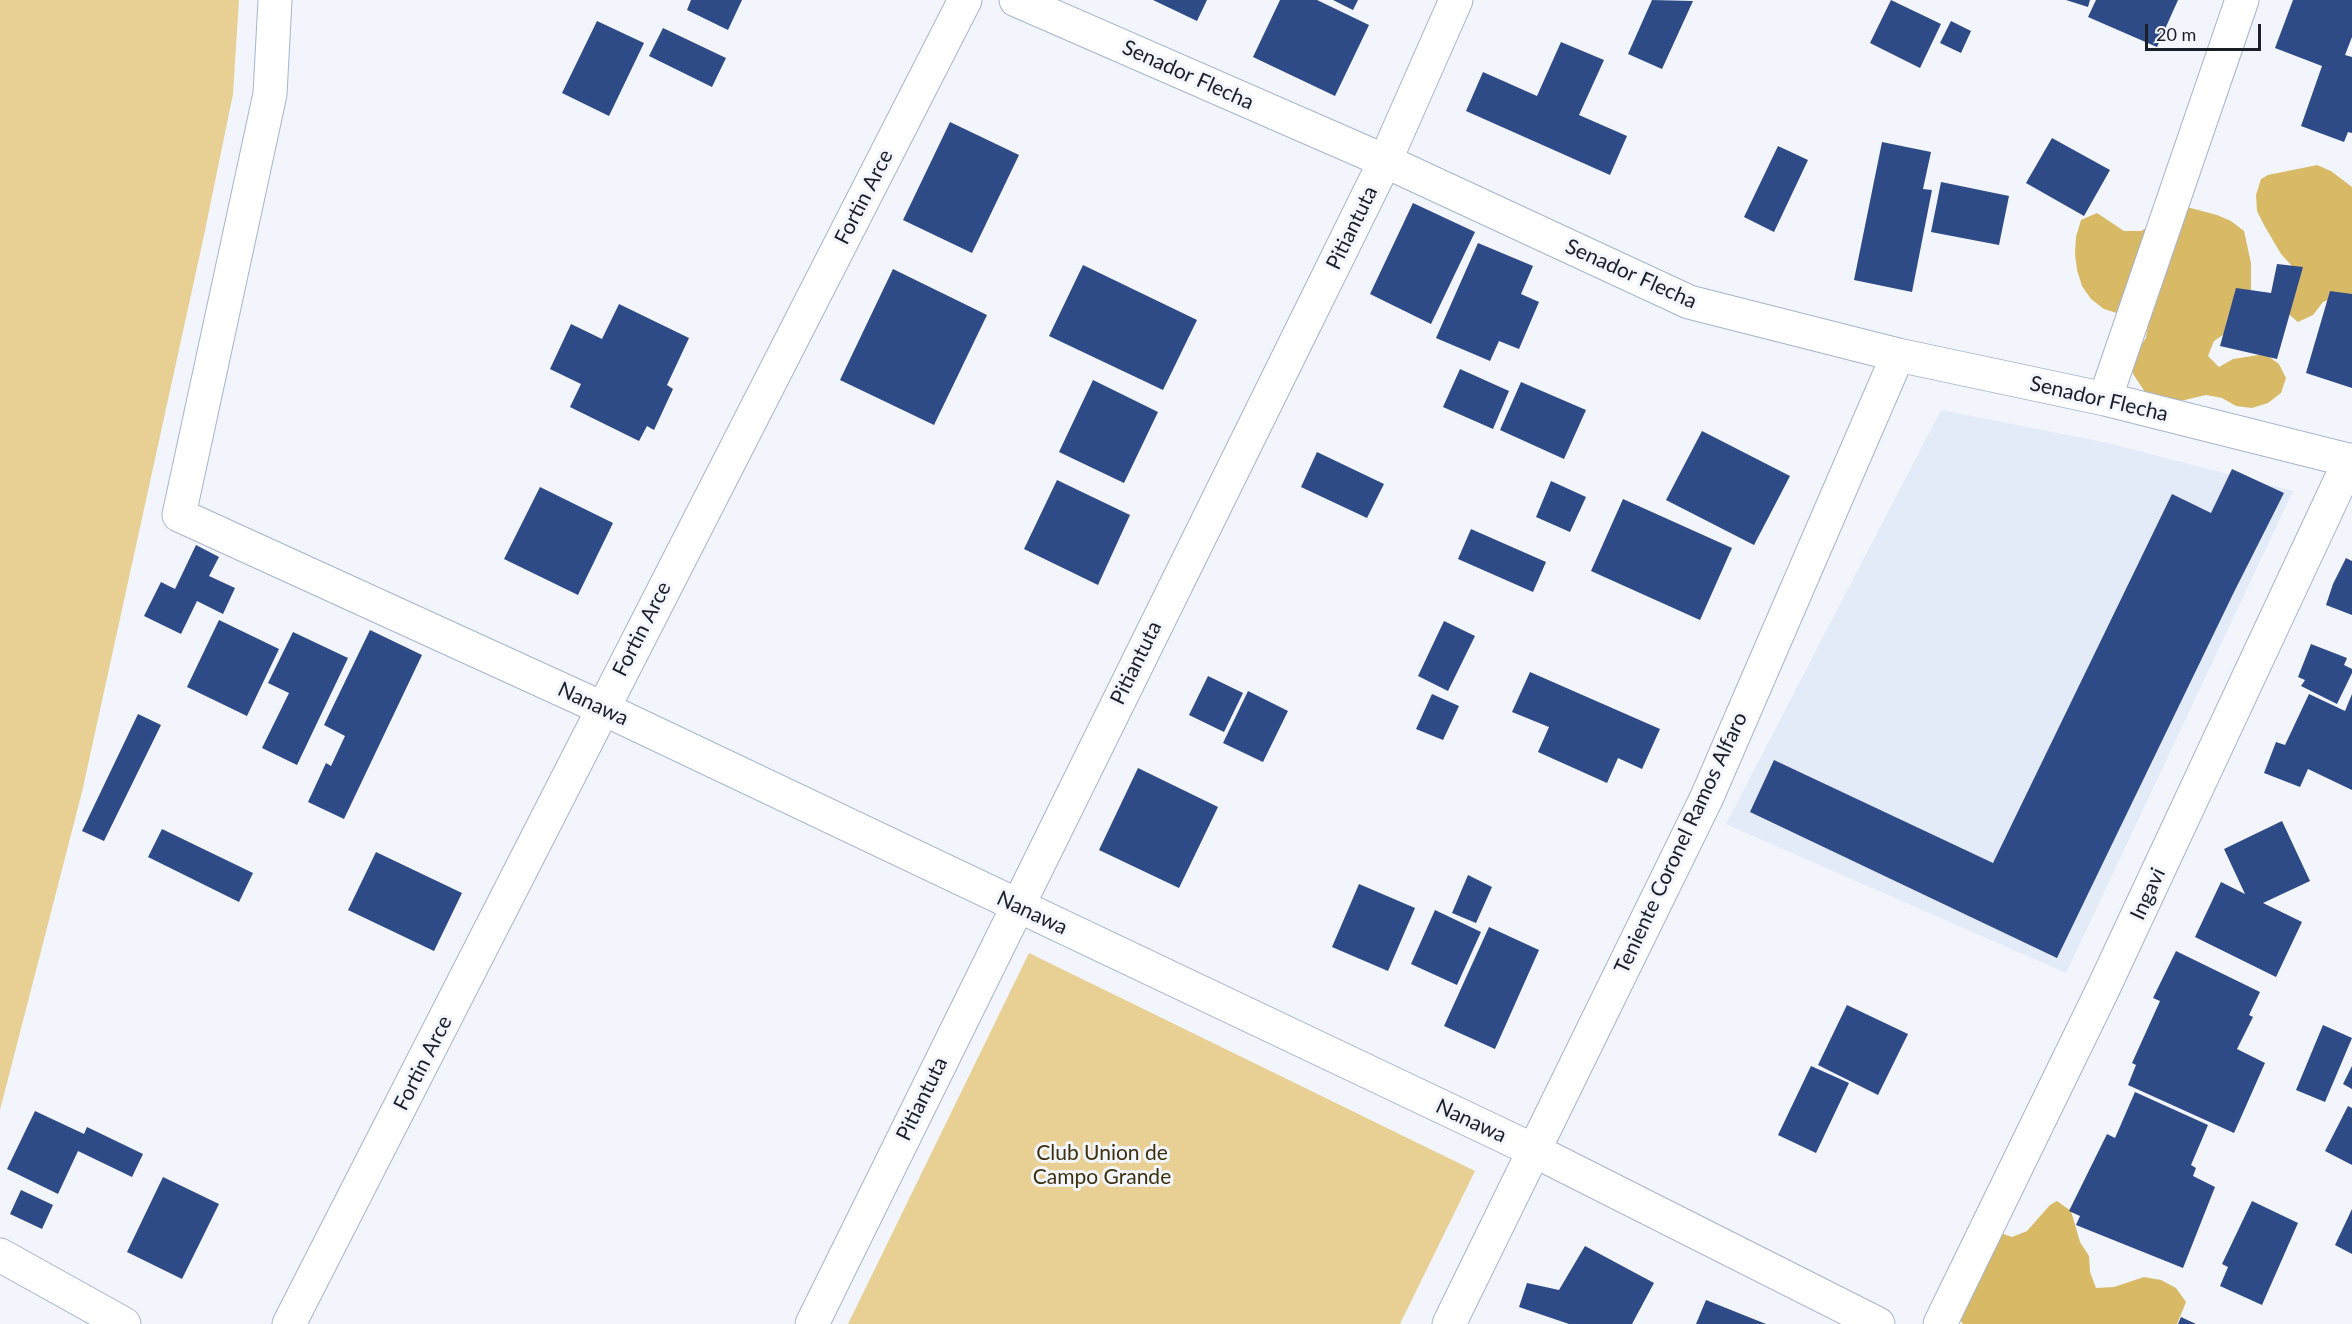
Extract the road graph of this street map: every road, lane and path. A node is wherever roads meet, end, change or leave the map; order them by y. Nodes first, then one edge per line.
1 (275, 0) edge
2 (965, 0) edge
3 (1016, 0) edge
4 (1456, 0) edge
5 (2242, 0) edge
6 (1385, 161) junction
7 (1898, 355) junction
8 (2105, 399) junction
9 (2351, 461) edge
10 (602, 708) junction
11 (1016, 905) junction
12 (1533, 1150) junction
13 (0, 1255) edge
14 (124, 1324) edge
15 (289, 1324) edge
16 (812, 1324) edge
17 (1449, 1324) edge
18 (1878, 1324) edge
19 (1940, 1324) edge

1 - 10 street, Nanawa
2 - 10 street, Fortin Arce
3 - 6 street, Senador Flecha
4 - 6 street, Pitiantuta
5 - 8 street
6 - 7 street, Senador Flecha
6 - 11 street, Pitiantuta
7 - 8 street, Senador Flecha
7 - 12 street, Teniente Coronel Ramos Alfaro
8 - 9 street, Senador Flecha
9 - 19 street, Ingavi
10 - 11 street, Nanawa
10 - 15 street, Fortin Arce
11 - 12 street, Nanawa
11 - 16 street, Pitiantuta
12 - 17 street, Teniente Coronel Ramos Alfaro
12 - 18 street, Nanawa
13 - 14 street

